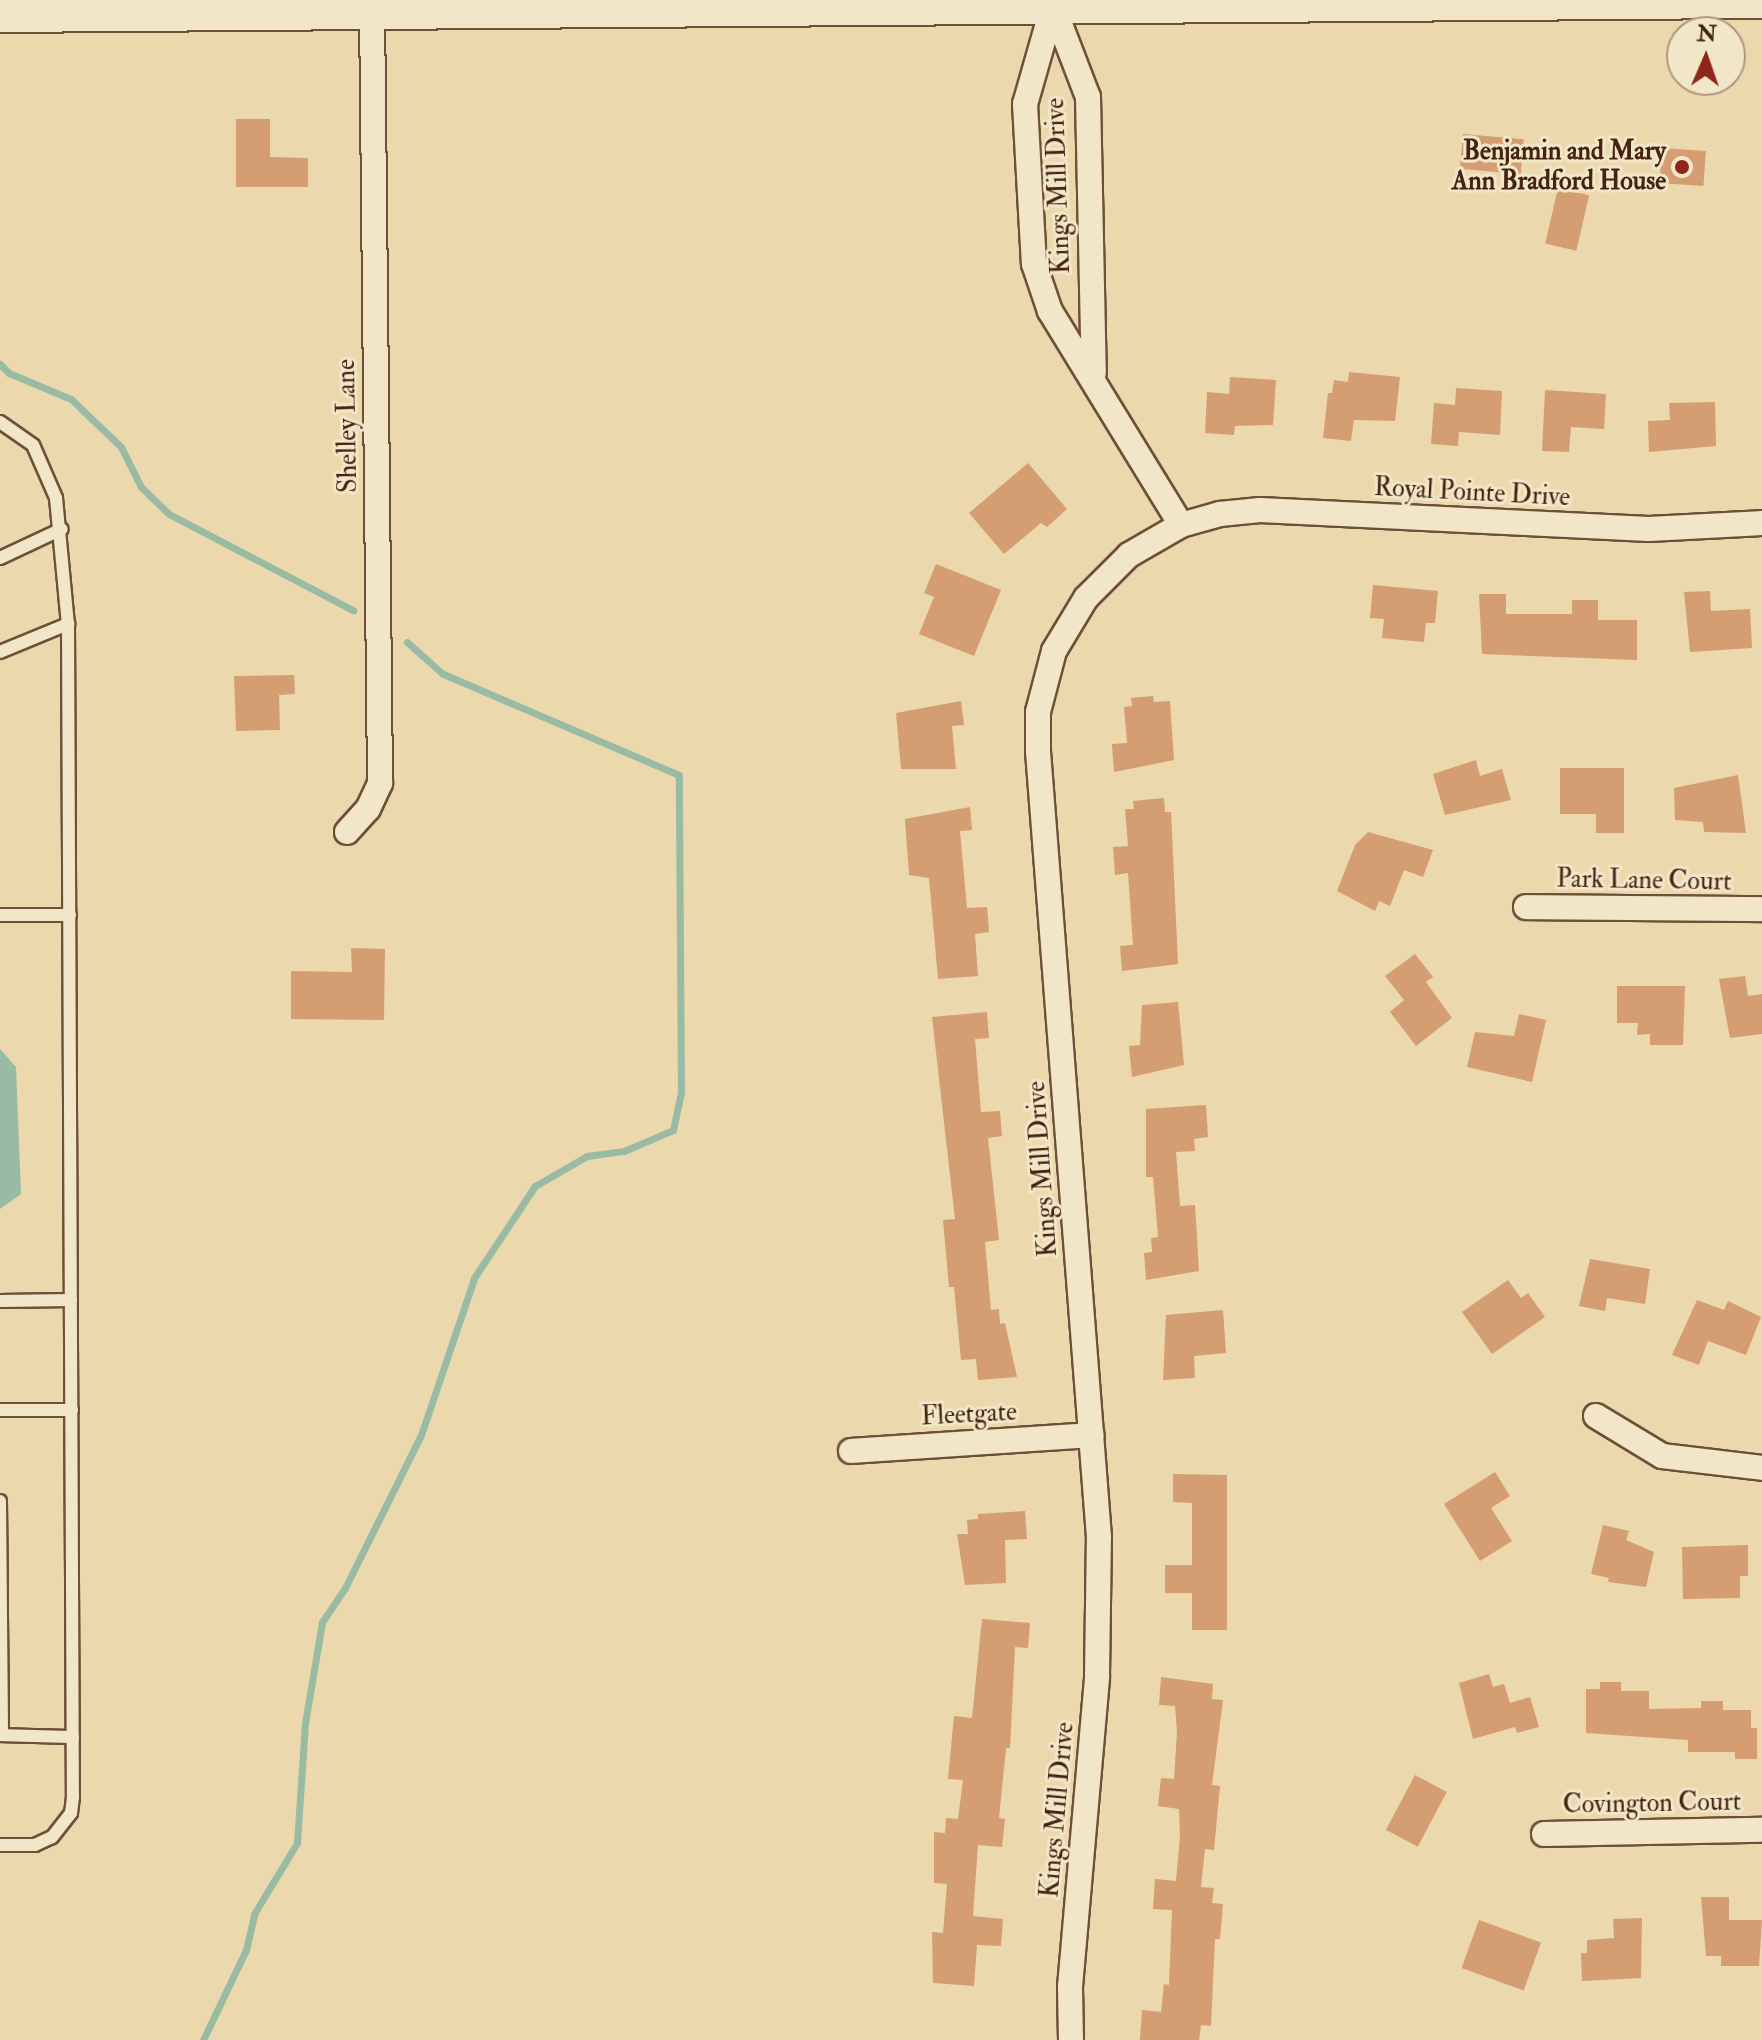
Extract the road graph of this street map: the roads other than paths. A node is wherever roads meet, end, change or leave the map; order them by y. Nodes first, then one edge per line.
1 (1762, 1) edge
2 (372, 5) edge
3 (421, 5) edge
4 (1053, 6) junction
5 (0, 15) edge
6 (1094, 376) junction
7 (0, 422) edge
8 (1762, 523) edge
9 (1181, 525) junction
10 (62, 529) junction
11 (0, 558) edge
12 (68, 624) junction
13 (0, 652) edge
14 (347, 832) dead end
15 (1526, 907) dead end
16 (1762, 909) edge
17 (0, 915) edge
18 (70, 915) junction
19 (71, 1300) junction
20 (0, 1301) edge
21 (0, 1410) edge
22 (72, 1410) junction
23 (1596, 1416) dead end
24 (1091, 1435) junction
25 (851, 1451) dead end
26 (1762, 1468) edge
27 (0, 1501) edge
28 (1, 1735) edge
29 (73, 1737) junction
30 (1762, 1830) edge
31 (1544, 1834) dead end
32 (0, 1845) edge
33 (1071, 2040) edge

1 - 4 street
2 - 3 street
2 - 5 street
2 - 14 street, Shelley Lane
3 - 4 street
4 - 6 street, Kings Mill Drive
4 - 6 street, Kings Mill Drive
6 - 9 street, Kings Mill Drive
7 - 10 lane
8 - 9 street, Royal Pointe Drive
9 - 24 street, Kings Mill Drive
10 - 11 lane
10 - 12 lane
12 - 13 lane
12 - 18 lane
15 - 16 street, Park Lane Court
17 - 18 lane
18 - 19 lane
19 - 20 lane
19 - 22 lane
21 - 22 lane
22 - 29 lane
23 - 26 street
24 - 25 street, Fleetgate
24 - 33 street, Kings Mill Drive
27 - 28 lane
28 - 29 lane
29 - 32 lane
30 - 31 street, Covington Court

